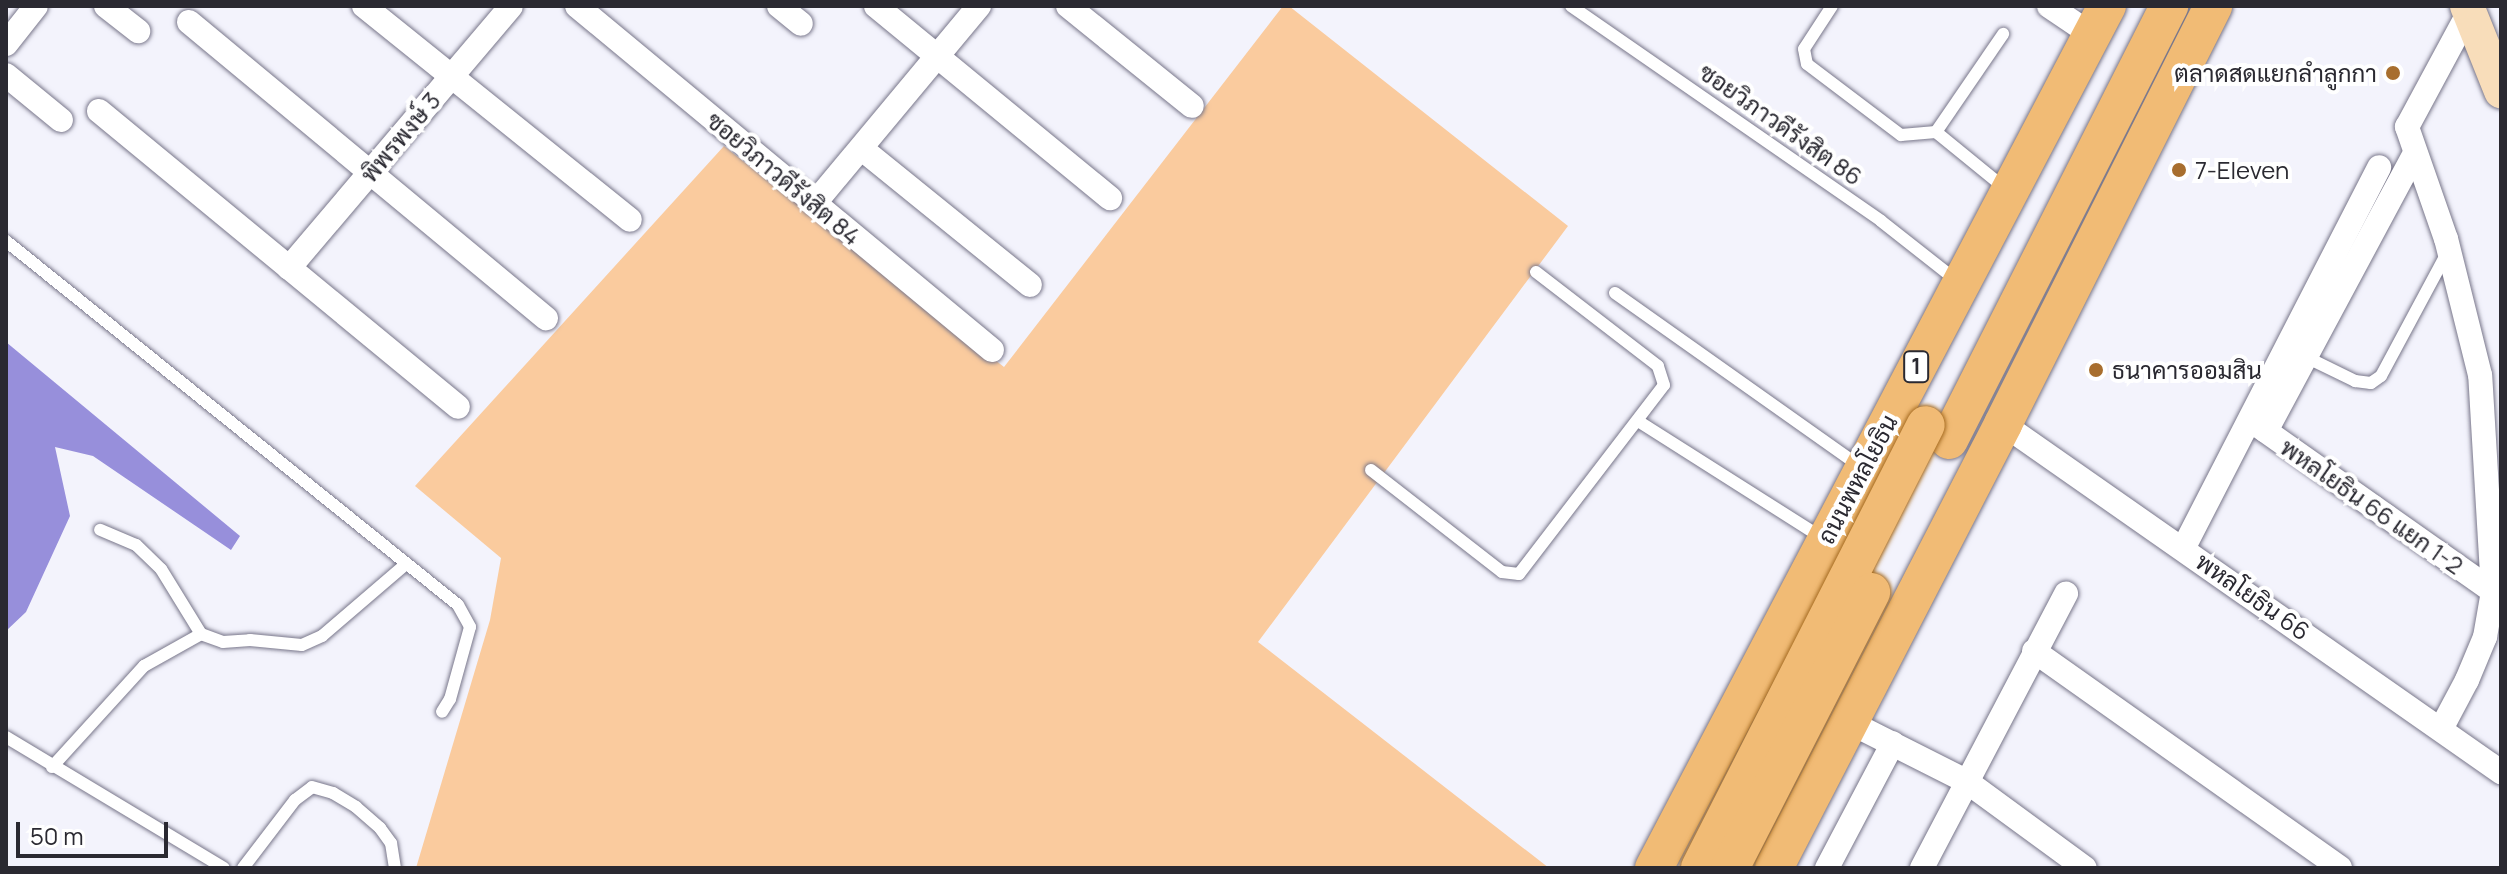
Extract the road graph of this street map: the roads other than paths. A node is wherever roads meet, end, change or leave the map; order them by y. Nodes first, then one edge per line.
1 (36, 6) edge
2 (106, 6) edge
3 (364, 6) edge
4 (511, 6) edge
5 (577, 6) edge
6 (779, 6) edge
7 (876, 6) edge
8 (979, 6) edge
9 (1068, 6) edge
10 (1571, 6) edge
11 (1832, 6) edge
12 (2049, 6) edge
13 (2140, 6) edge
14 (2169, 6) edge
15 (2213, 6) edge
16 (2468, 9) edge
17 (2099, 20) edge
18 (189, 22) dead end
19 (801, 24) dead end
20 (138, 31) dead end
21 (2003, 34) dead end
22 (6, 44) edge
23 (938, 56) junction
24 (6, 75) edge
25 (451, 76) junction
26 (2501, 91) edge
27 (1192, 106) dead end
28 (99, 111) dead end
29 (61, 120) dead end
30 (1936, 132) junction
31 (862, 149) junction
32 (2415, 153) junction
33 (2379, 167) dead end
34 (368, 174) junction
35 (2010, 192) junction
36 (1110, 198) dead end
37 (814, 204) junction
38 (630, 220) dead end
39 (6, 241) edge
40 (2449, 249) junction
41 (289, 268) junction
42 (1536, 272) dead end
43 (1961, 284) junction
44 (1030, 285) dead end
45 (1615, 293) dead end
46 (546, 318) dead end
47 (992, 350) dead end
48 (2306, 357) junction
49 (458, 407) dead end
50 (1638, 421) junction
51 (2003, 424) junction
52 (2259, 426) junction
53 (1938, 432) junction
54 (1863, 468) junction
55 (1371, 470) dead end
56 (100, 530) dead end
57 (1825, 539) junction
58 (2184, 547) junction
59 (406, 564) junction
60 (2493, 591) junction
61 (2066, 594) dead end
62 (201, 634) junction
63 (2034, 651) junction
64 (442, 712) dead end
65 (1849, 722) junction
66 (1727, 729) junction
67 (2441, 729) junction
68 (6, 737) edge
69 (1893, 743) junction
70 (52, 767) junction
71 (2501, 772) edge
72 (1966, 781) junction
73 (1816, 785) junction
74 (1661, 861) edge
75 (224, 868) edge
76 (243, 868) edge
77 (395, 868) edge
78 (1700, 868) edge
79 (1730, 868) edge
80 (1739, 868) edge
81 (1750, 868) edge
82 (1774, 868) edge
83 (1827, 868) edge
84 (1922, 868) edge
85 (2085, 868) edge
86 (2340, 868) edge

1 - 22 street
2 - 20 street
3 - 25 street
4 - 25 street, พิพรพงษ์ 3
5 - 37 street, ซอยวิภาวดีรังสิต 84
6 - 19 street
7 - 23 street
8 - 23 street
9 - 27 street
10 - 43 lane, ซอยวิภาวดีรังสิต 86
11 - 30 lane
12 - 17 street
13 - 53 main road, ถนนพหลโยธิน
14 - 53 main road, ถนนพหลโยธิน
15 - 51 main road
16 - 26 main road
16 - 32 street
17 - 35 main road, ถนนพหลโยธิน / 1
18 - 34 street
21 - 30 lane
23 - 31 street
23 - 36 street
24 - 29 street
25 - 34 street, พิพรพงษ์ 3
25 - 38 street
28 - 41 street
30 - 35 lane
31 - 37 street
31 - 44 street
32 - 40 street
32 - 48 street
33 - 52 street
34 - 41 street, พิพรพงษ์ 3
34 - 46 street
35 - 43 main road, ถนนพหลโยธิน / 1
37 - 47 street, ซอยวิภาวดีรังสิต 84
39 - 59 lane
40 - 48 lane
40 - 60 street
41 - 49 street
42 - 50 lane
43 - 54 main road, ถนนพหลโยธิน / 1
45 - 54 lane
48 - 52 street
50 - 55 lane
50 - 57 lane
51 - 58 street, พหลโยธิน 66
51 - 65 main road
52 - 58 street
52 - 60 street, พหลโยธิน 66 แยก 1-2
53 - 78 main road, ถนนพหลโยธิน, bridge
53 - 79 main road, ถนนพหลโยธิน, bridge
54 - 57 main road, ถนนพหลโยธิน / 1
56 - 62 lane
57 - 66 main road, ถนนพหลโยธิน / 1
58 - 67 street, พหลโยธิน 66
59 - 62 lane
59 - 64 lane
60 - 67 street
61 - 63 street
62 - 70 lane
63 - 72 street
63 - 86 street
65 - 69 street
65 - 73 main road
66 - 74 main road, ถนนพหลโยธิน / 1
66 - 80 main road
67 - 71 street, พหลโยธิน 66
68 - 70 lane
69 - 72 street
69 - 83 street
70 - 75 lane
72 - 84 street
72 - 85 street
73 - 81 main road
73 - 82 main road
76 - 77 lane

